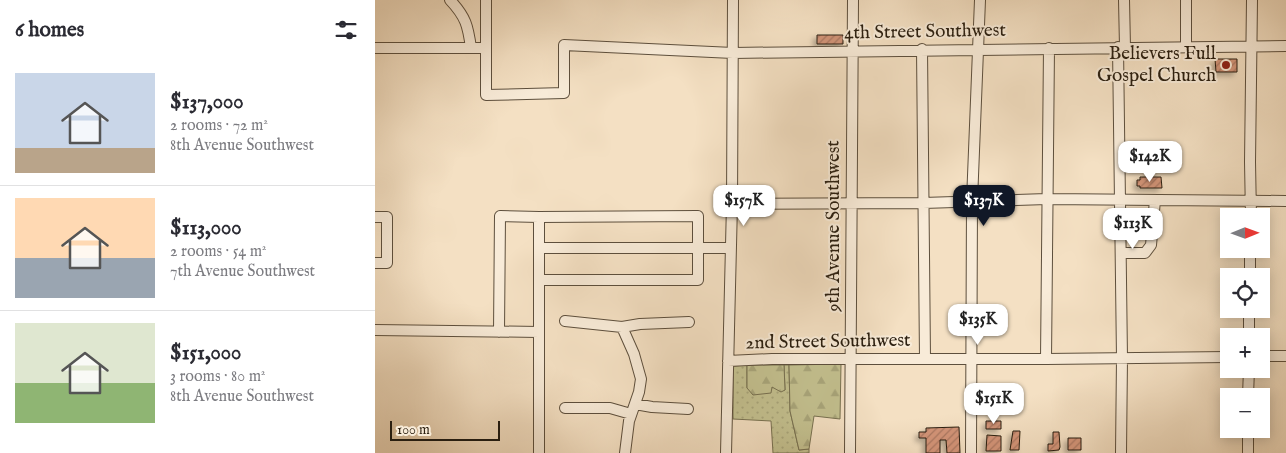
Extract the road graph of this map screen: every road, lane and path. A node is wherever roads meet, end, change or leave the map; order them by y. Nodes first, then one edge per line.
1 (450, 0) edge
2 (486, 0) edge
3 (733, 0) edge
4 (853, 0) edge
5 (979, 0) edge
6 (1125, 0) edge
7 (1186, 0) edge
8 (1252, 0) edge
9 (1252, 46) junction
10 (1286, 46) edge
11 (1122, 47) junction
12 (1186, 47) junction
13 (375, 48) edge
14 (471, 48) junction
15 (486, 48) junction
16 (1049, 48) junction
17 (978, 49) junction
18 (922, 50) junction
19 (853, 51) junction
20 (733, 53) junction
21 (1047, 199) junction
22 (1120, 199) junction
23 (1155, 200) junction
24 (1251, 200) junction
25 (1286, 201) edge
26 (971, 202) junction
27 (852, 203) junction
28 (923, 203) junction
29 (732, 204) junction
30 (1251, 208) edge
31 (375, 217) edge
32 (539, 217) junction
33 (539, 248) junction
34 (698, 248) junction
35 (731, 248) junction
36 (1121, 253) junction
37 (375, 263) edge
38 (539, 280) junction
39 (565, 321) dead end
40 (689, 322) dead end
41 (621, 327) junction
42 (375, 330) edge
43 (499, 332) junction
44 (539, 332) junction
45 (1270, 356) edge
46 (1286, 356) edge
47 (1220, 357) edge
48 (850, 358) junction
49 (925, 358) junction
50 (1122, 358) junction
51 (971, 359) junction
52 (1045, 359) junction
53 (728, 360) junction
54 (565, 408) dead end
55 (633, 409) junction
56 (688, 409) dead end
57 (1248, 438) edge
58 (539, 453) edge
59 (625, 453) edge
60 (726, 453) edge
61 (850, 453) edge
62 (971, 453) edge
63 (1121, 453) edge
64 (1248, 453) edge

1 - 14 street
2 - 15 street
3 - 20 street
4 - 19 street, 9th Avenue Southwest
5 - 17 street
6 - 11 street
7 - 12 street
8 - 9 street
9 - 10 street, 4th Street Southwest
9 - 12 street, 4th Street Southwest
9 - 24 street
11 - 12 street, 4th Street Southwest
11 - 16 street, 4th Street Southwest
11 - 22 street
13 - 14 street
14 - 15 street
15 - 20 street, 4th Street Southwest
16 - 17 street, 4th Street Southwest
16 - 21 street
17 - 18 street, 4th Street Southwest
17 - 26 street
18 - 19 street, 4th Street Southwest
18 - 28 street
19 - 20 street, 4th Street Southwest
19 - 27 street, 9th Avenue Southwest
20 - 29 street
21 - 22 street
21 - 26 street
21 - 52 street
22 - 23 street
22 - 36 street
23 - 24 street
23 - 36 street
24 - 25 street
24 - 30 street
26 - 28 street
26 - 51 street
27 - 28 street
27 - 29 street
27 - 48 street, 9th Avenue Southwest
28 - 49 street
29 - 35 street
31 - 37 street
32 - 33 street
32 - 34 street
32 - 43 street
33 - 34 street
33 - 38 street
34 - 35 street
34 - 38 street
35 - 53 street
36 - 50 street
38 - 44 street
39 - 41 street
40 - 41 street
41 - 55 street
42 - 43 street
43 - 44 street
44 - 58 street
45 - 46 street
47 - 50 street, 2nd Street Southwest
48 - 49 street, 2nd Street Southwest
48 - 53 street, 2nd Street Southwest
48 - 61 street, 9th Avenue Southwest
49 - 51 street, 2nd Street Southwest
50 - 52 street, 2nd Street Southwest
50 - 63 street
51 - 52 street, 2nd Street Southwest
51 - 62 street
53 - 60 street
54 - 55 street
55 - 56 street
55 - 59 street
57 - 64 street

